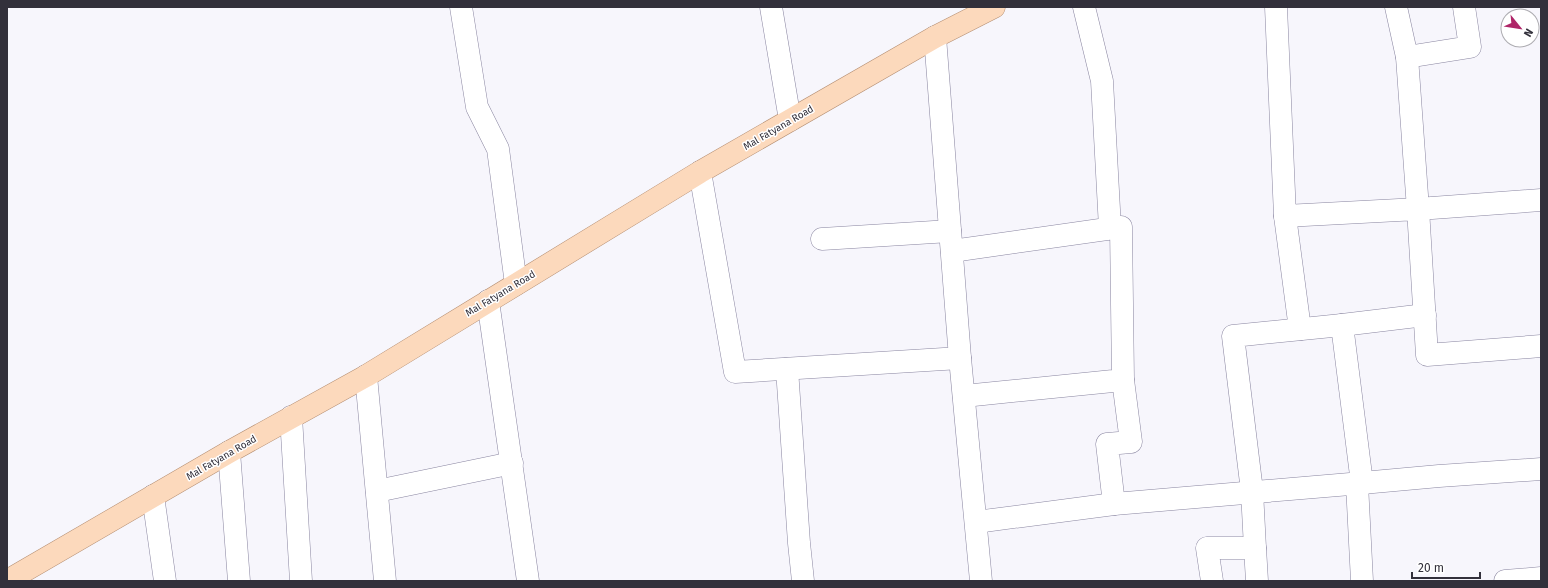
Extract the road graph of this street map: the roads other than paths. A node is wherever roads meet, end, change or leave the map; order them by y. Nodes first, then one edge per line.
1 (461, 7) edge
2 (771, 7) edge
3 (994, 7) edge
4 (1084, 7) edge
5 (1276, 7) edge
6 (1396, 7) edge
7 (1464, 7) edge
8 (935, 37) junction
9 (1407, 57) junction
10 (790, 120) junction
11 (700, 172) junction
12 (1541, 200) edge
13 (1418, 209) junction
14 (1285, 216) junction
15 (1110, 228) junction
16 (822, 239) dead end
17 (951, 241) junction
18 (516, 284) junction
19 (488, 301) junction
20 (1425, 315) junction
21 (1342, 325) junction
22 (1300, 329) junction
23 (1541, 346) edge
24 (960, 358) junction
25 (787, 369) junction
26 (366, 376) junction
27 (1123, 380) junction
28 (964, 396) junction
29 (291, 417) junction
30 (229, 452) junction
31 (512, 463) junction
32 (1541, 469) edge
33 (1359, 484) junction
34 (377, 491) junction
35 (1252, 491) junction
36 (153, 496) junction
37 (1114, 504) junction
38 (976, 522) junction
39 (1255, 548) junction
40 (1541, 578) edge
41 (7, 581) edge
42 (165, 581) edge
43 (239, 581) edge
44 (301, 581) edge
45 (386, 581) edge
46 (528, 581) edge
47 (803, 581) edge
48 (981, 581) edge
49 (1212, 581) edge
50 (1256, 581) edge
51 (1362, 581) edge
52 (1505, 581) edge

1 - 18 street
2 - 10 street
3 - 8 main road, Mal Fatyana Road
4 - 15 street
5 - 14 street
6 - 9 street
7 - 9 street
8 - 10 main road, Mal Fatyana Road
8 - 17 street
9 - 13 street
10 - 11 main road, Mal Fatyana Road
11 - 18 main road, Mal Fatyana Road
11 - 25 street
12 - 13 street
13 - 14 street
13 - 20 street
14 - 22 street
15 - 17 street
15 - 27 street
16 - 17 street
17 - 24 street
18 - 19 main road, Mal Fatyana Road
19 - 26 main road, Mal Fatyana Road
19 - 31 street
20 - 21 street
20 - 23 street
21 - 22 street
21 - 33 street
22 - 35 street
24 - 25 street
24 - 28 street
25 - 47 street
26 - 29 main road, Mal Fatyana Road
26 - 34 street
27 - 28 street
27 - 37 street
28 - 38 street
29 - 30 main road, Mal Fatyana Road
29 - 44 street
30 - 36 main road, Mal Fatyana Road
30 - 43 street
31 - 34 street
31 - 46 street
32 - 33 street
33 - 35 street
33 - 51 street
34 - 45 street
35 - 37 street
35 - 39 street
36 - 41 main road, Mal Fatyana Road
36 - 42 street
37 - 38 street
38 - 48 street
39 - 49 street
39 - 50 street
40 - 52 street

